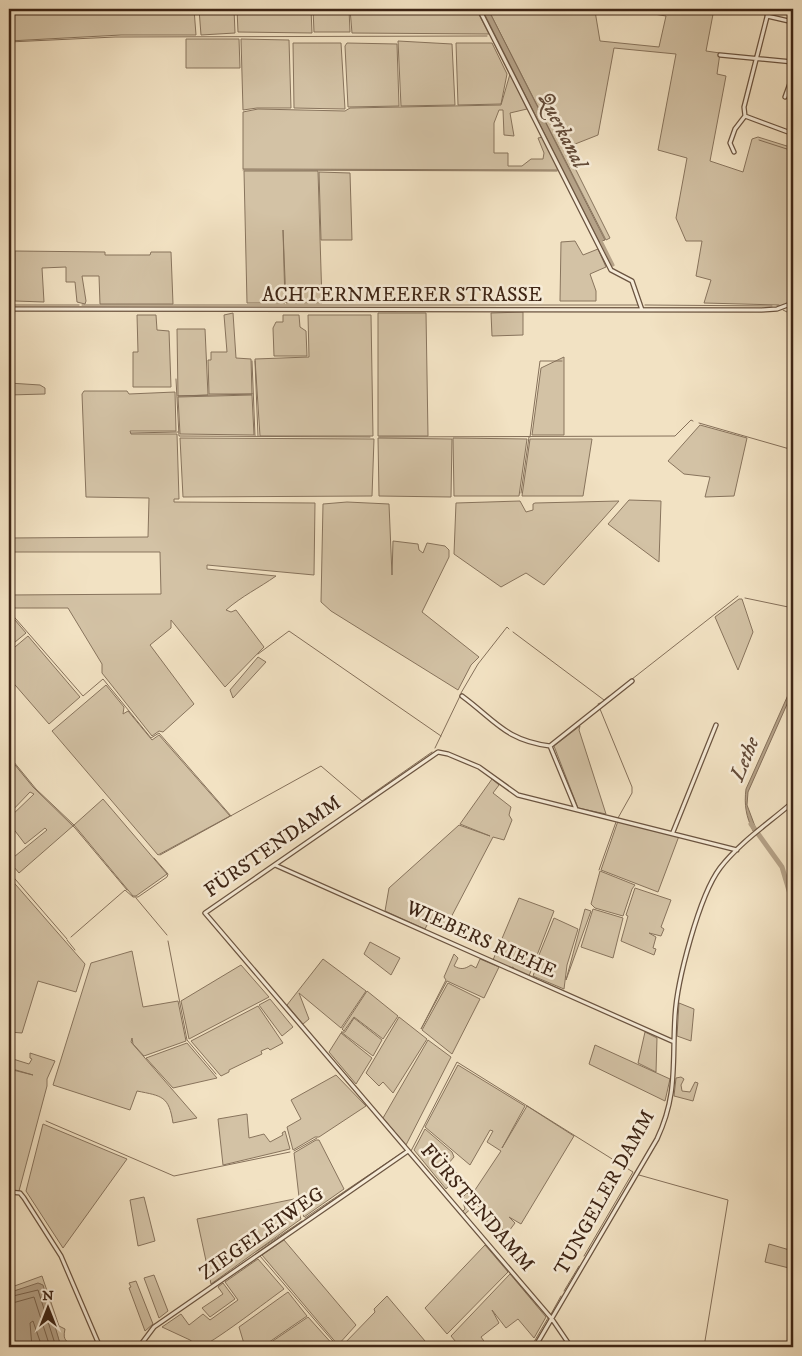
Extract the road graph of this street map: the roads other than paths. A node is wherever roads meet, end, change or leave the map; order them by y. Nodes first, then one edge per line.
1 (479, 9) edge
2 (769, 9) edge
3 (767, 16) junction
4 (793, 22) edge
5 (720, 55) dead end
6 (757, 59) junction
7 (793, 62) edge
8 (793, 75) edge
9 (785, 97) dead end
10 (746, 116) junction
11 (793, 129) edge
12 (734, 152) dead end
13 (793, 303) edge
14 (9, 309) edge
15 (642, 310) junction
16 (632, 681) dead end
17 (462, 696) dead end
18 (716, 725) dead end
19 (550, 746) junction
20 (793, 802) edge
21 (576, 810) junction
22 (673, 832) junction
23 (737, 850) junction
24 (275, 865) junction
25 (674, 1042) junction
26 (408, 1151) junction
27 (9, 1192) edge
28 (552, 1319) junction
29 (100, 1347) edge
30 (139, 1347) edge
31 (535, 1347) edge
32 (571, 1347) edge

1 - 15 street
2 - 3 street
3 - 4 street
3 - 6 street
5 - 6 street
6 - 7 street
6 - 10 street
8 - 9 street
10 - 11 street
10 - 12 street
13 - 15 street, ACHTERNMEERER STRASSE
14 - 15 street, ACHTERNMEERER STRASSE
16 - 19 street
17 - 19 street
18 - 22 street
19 - 21 street
20 - 23 street, TUNGELER DAMM
21 - 22 street, FÜRSTENDAMM
21 - 24 street, FÜRSTENDAMM
22 - 23 street, FÜRSTENDAMM
23 - 25 street, TUNGELER DAMM
24 - 25 street, WIEBERS RIEHE
24 - 26 street, FÜRSTENDAMM
25 - 28 street, TUNGELER DAMM
26 - 28 street, FÜRSTENDAMM
26 - 30 street, ZIEGELEIWEG
27 - 29 street
28 - 31 street, TUNGELER DAMM
28 - 32 street, FÜRSTENDAMM

